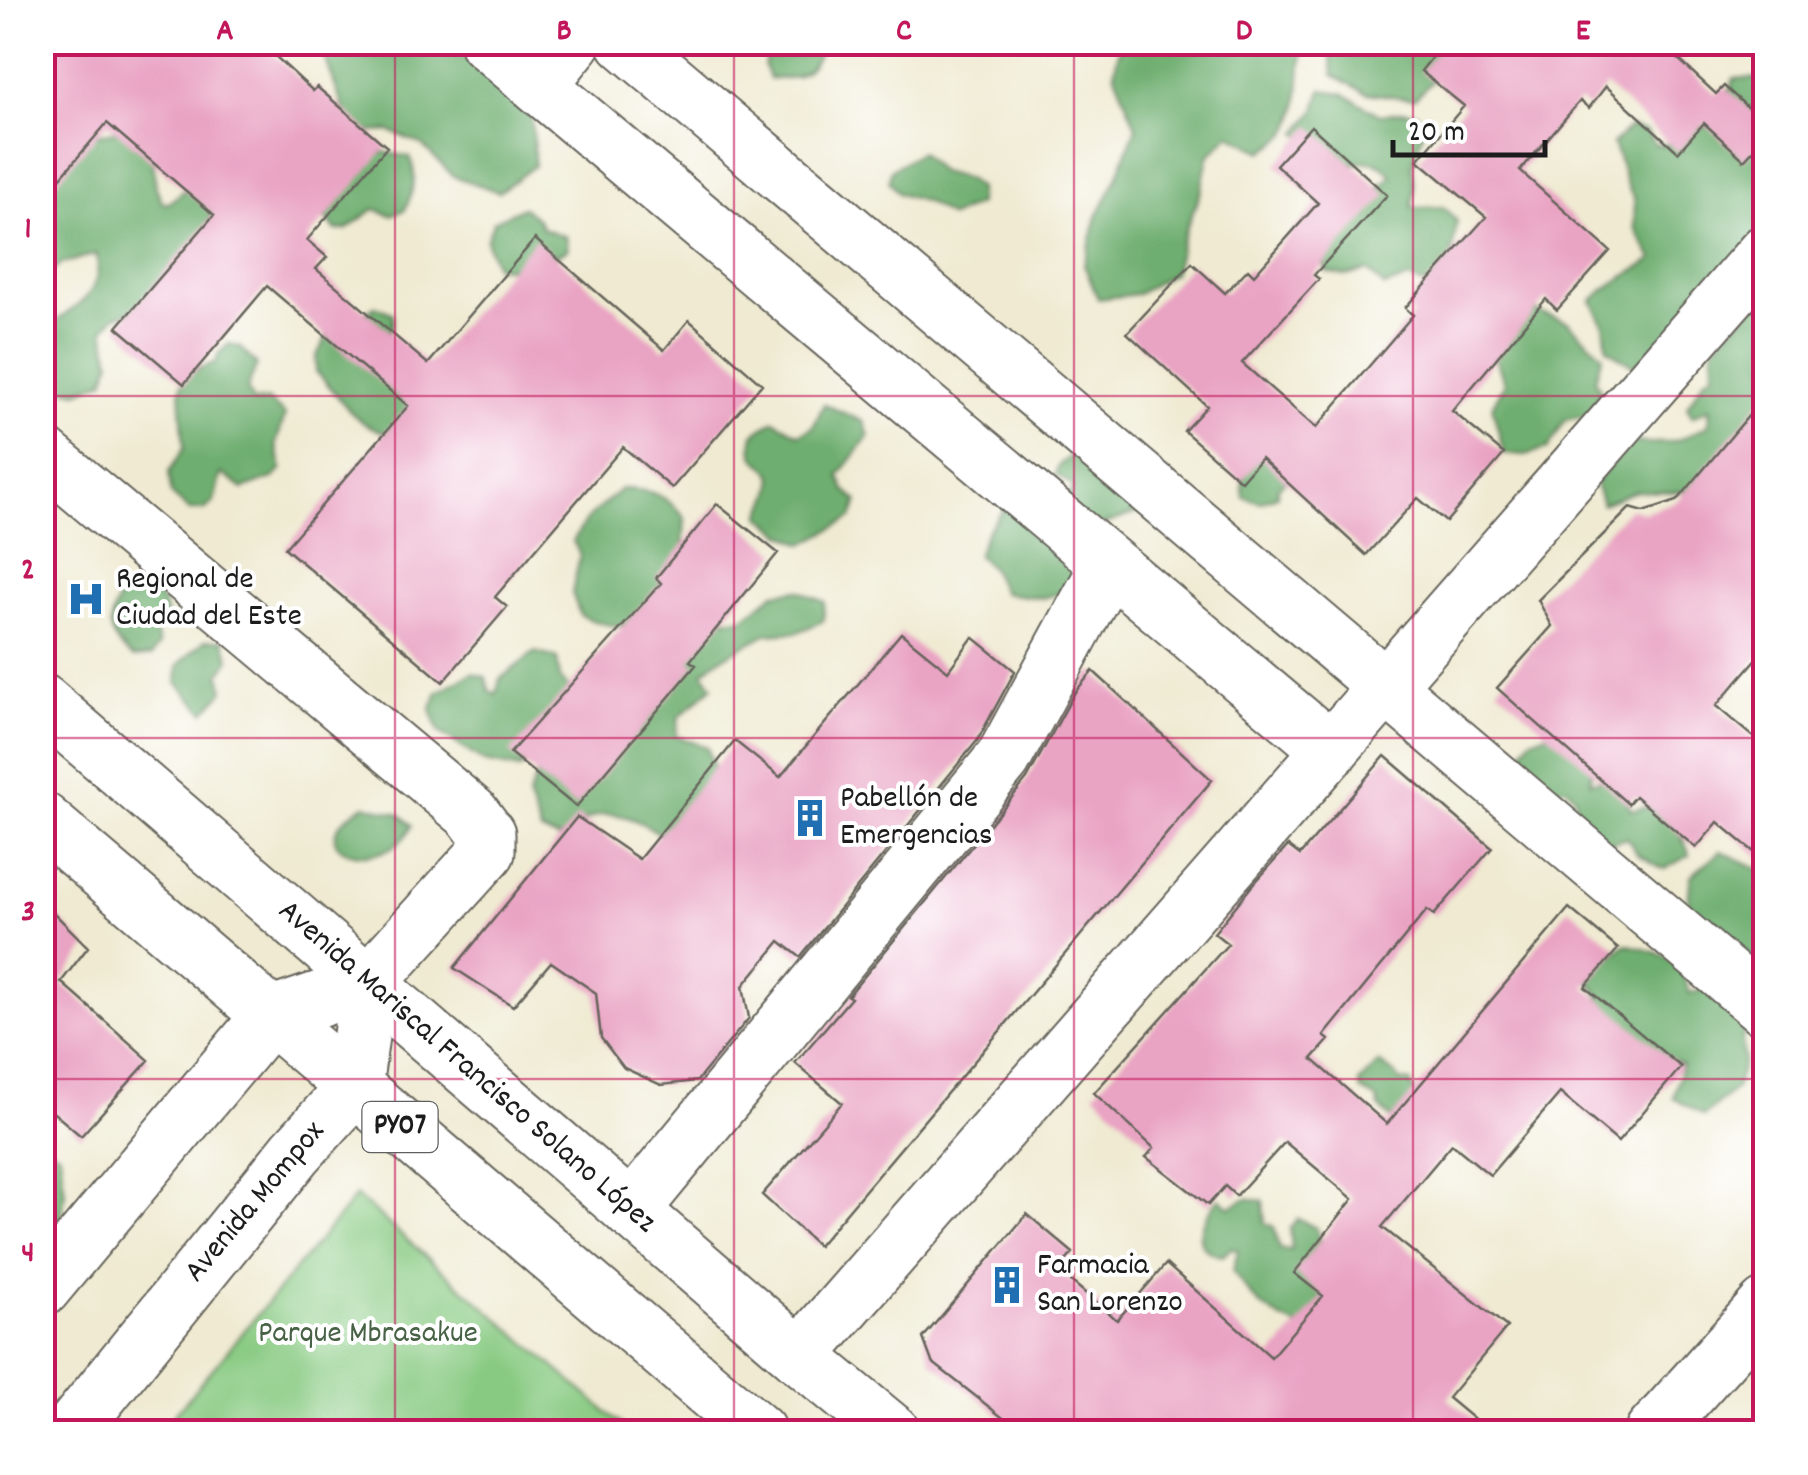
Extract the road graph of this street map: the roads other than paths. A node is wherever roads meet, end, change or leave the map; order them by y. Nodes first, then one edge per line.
1 (487, 42) edge
2 (574, 42) edge
3 (624, 42) edge
4 (538, 84) junction
5 (1766, 252) edge
6 (42, 454) edge
7 (1109, 564) junction
8 (1386, 687) junction
9 (42, 702) edge
10 (1331, 750) junction
11 (42, 820) edge
12 (368, 983) junction
13 (1766, 1009) edge
14 (270, 1016) junction
15 (354, 1088) junction
16 (631, 1210) junction
17 (42, 1289) edge
18 (1766, 1306) edge
19 (800, 1356) junction
20 (70, 1432) edge
21 (758, 1432) edge
22 (892, 1432) edge
23 (1654, 1432) edge

1 - 4 street
2 - 4 street
3 - 8 street
4 - 7 street
5 - 8 street
6 - 12 street
7 - 10 street
7 - 16 street
8 - 10 street
8 - 13 street
9 - 12 street, Avenida Mariscal Francisco Solano López / PY07
10 - 19 street
11 - 14 street, PY07
12 - 14 street
12 - 15 street
12 - 16 street, Avenida Mariscal Francisco Solano López / PY07
14 - 15 street, PY07
14 - 17 street
15 - 20 street, Avenida Mompox
15 - 21 street, PY07
16 - 19 street, Avenida Mariscal Francisco Solano López / PY07
18 - 23 street
19 - 22 street, Avenida Mariscal Francisco Solano López / PY07

